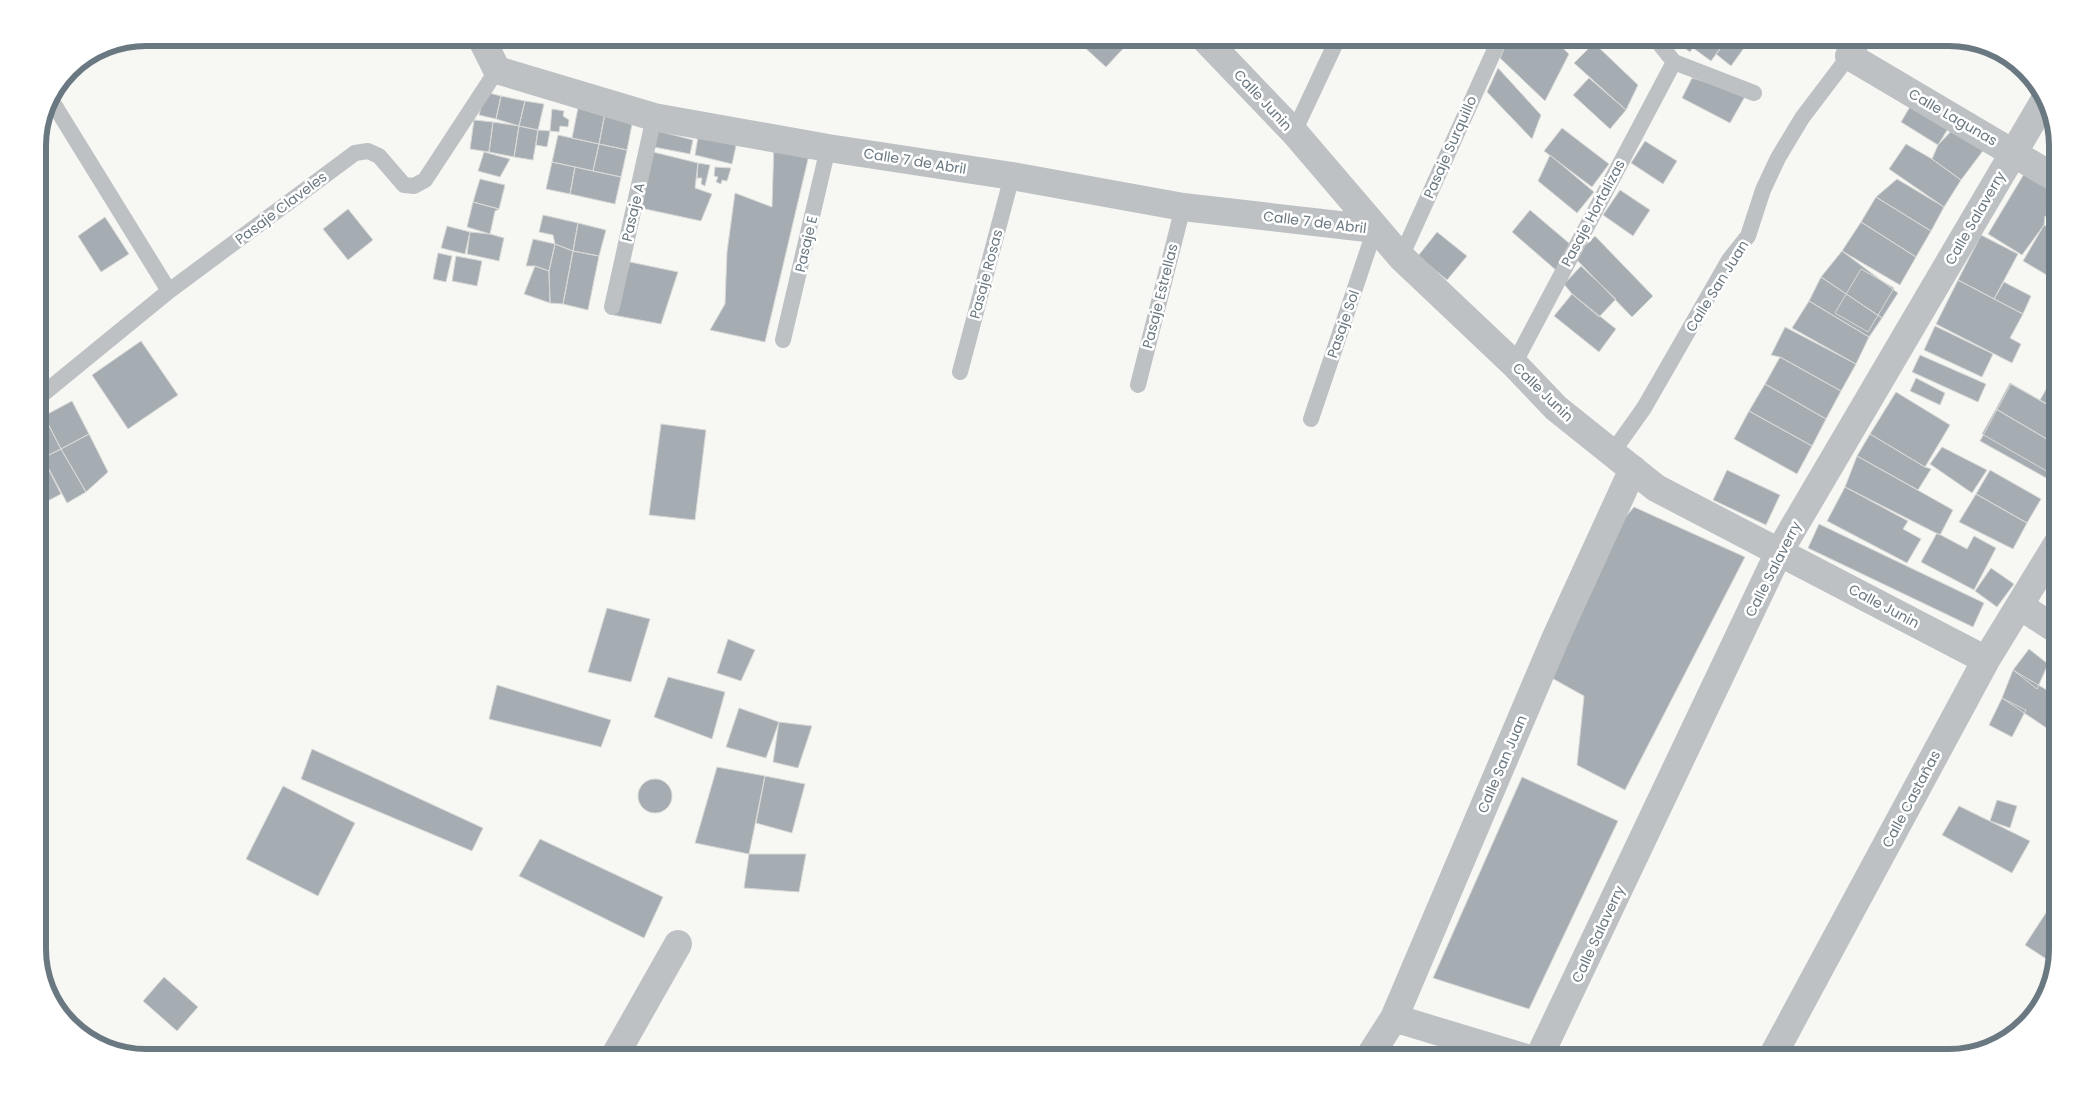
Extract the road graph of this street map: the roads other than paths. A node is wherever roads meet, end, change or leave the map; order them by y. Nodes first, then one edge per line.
1 (485, 46) edge
2 (1212, 46) edge
3 (1334, 46) edge
4 (1496, 46) edge
5 (1661, 46) edge
6 (1853, 47) edge
7 (1674, 62) junction
8 (497, 70) junction
9 (1754, 94) dead end
10 (55, 106) edge
11 (2040, 107) edge
12 (654, 117) junction
13 (1294, 132) junction
14 (828, 148) junction
15 (2014, 152) junction
16 (2049, 174) edge
17 (1012, 176) junction
18 (1183, 206) junction
19 (1375, 229) junction
20 (1401, 257) junction
21 (169, 291) junction
22 (612, 307) dead end
23 (783, 340) dead end
24 (1514, 364) junction
25 (960, 372) dead end
26 (1138, 385) dead end
27 (46, 391) edge
28 (1311, 419) dead end
29 (1612, 453) junction
30 (1633, 469) junction
31 (1779, 552) junction
32 (2049, 557) edge
33 (2020, 606) junction
34 (2049, 625) edge
35 (1986, 660) junction
36 (678, 944) dead end
37 (1394, 1018) junction
38 (619, 1049) edge
39 (1375, 1049) edge
40 (1494, 1049) edge
41 (1543, 1049) edge
42 (1777, 1049) edge

1 - 8 street
2 - 13 street, Calle Junin
3 - 13 lane
4 - 20 lane, Pasaje Surquillo
5 - 7 lane
6 - 15 street, Calle Lagunas
6 - 29 lane, Calle San Juan
7 - 9 lane
7 - 24 lane, Pasaje Hortalizas
8 - 12 street, Calle 7 de Abril
8 - 21 lane, Pasaje Claveles
10 - 21 lane
11 - 15 street, Calle Salaverry
12 - 14 street, Calle 7 de Abril
12 - 22 lane, Pasaje A
13 - 19 street, Calle Junin
14 - 17 street, Calle 7 de Abril
14 - 23 lane, Pasaje E
15 - 16 street, Calle Lagunas
15 - 31 street, Calle Salaverry
17 - 18 street, Calle 7 de Abril
17 - 25 lane, Pasaje Rosas
18 - 19 street, Calle 7 de Abril
18 - 26 lane, Pasaje Estrellas
19 - 20 street, Calle Junin
19 - 28 lane, Pasaje Sol
20 - 24 street, Calle Junin
21 - 27 lane, Pasaje Claveles
24 - 29 street, Calle Junin
29 - 30 street, Calle Junin
30 - 31 street, Calle Junin
30 - 37 street, Calle San Juan
31 - 35 street, Calle Junin
31 - 41 street, Calle Salaverry
32 - 33 street, Calle Castañas
33 - 34 street
33 - 35 street, Calle Castañas
35 - 42 street, Calle Castañas
36 - 38 street
37 - 39 street, Calle San Juan
37 - 40 street

